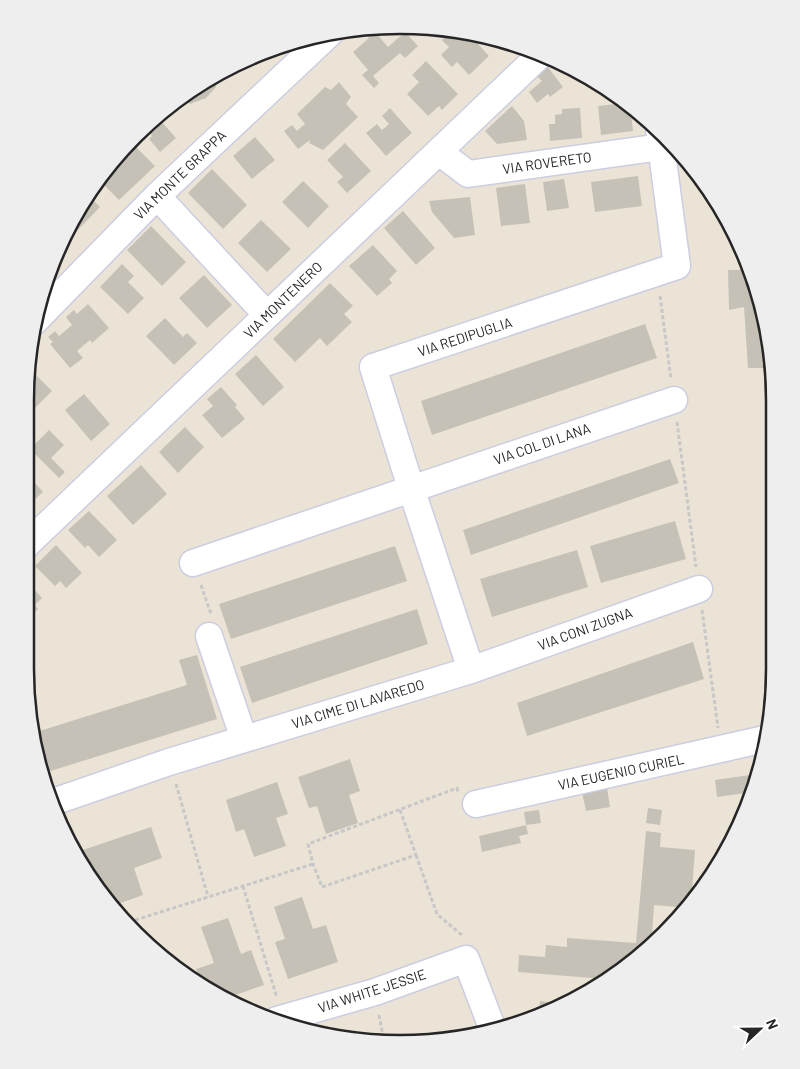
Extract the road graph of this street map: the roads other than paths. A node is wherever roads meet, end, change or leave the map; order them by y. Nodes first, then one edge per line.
1 (319, 43) edge
2 (535, 60) edge
3 (657, 139) edge
4 (660, 142) edge
5 (440, 152) junction
6 (157, 196) junction
7 (667, 269) joint
8 (45, 311) edge
9 (267, 315) junction
10 (674, 400) road end
11 (411, 488) junction
12 (34, 537) edge
13 (193, 563) road end
14 (699, 588) road end
15 (209, 636) road end
16 (471, 670) junction
17 (244, 739) junction
18 (759, 741) edge
19 (58, 800) edge
20 (476, 804) road end
21 (286, 1017) edge
22 (491, 1024) edge

1 - 6 street, VIA MONTE GRAPPA
2 - 5 street, VIA MONTENERO
3 - 5 street, VIA ROVERETO
4 - 7 street, VIA ROVERETO
5 - 9 street, VIA MONTENERO
6 - 8 street, VIA MONTE GRAPPA
6 - 9 street
7 - 11 street, VIA REDIPUGLIA
9 - 12 street, VIA MONTENERO
10 - 11 street, VIA COL DI LANA
11 - 13 street
11 - 16 street, VIA REDIPUGLIA
14 - 16 street, VIA CONI ZUGNA
15 - 17 street
16 - 17 street, VIA CIME DI LAVAREDO
17 - 19 street, VIA CIME DI LAVAREDO
18 - 20 street, VIA EUGENIO CURIEL
21 - 22 street, VIA WHITE JESSIE

